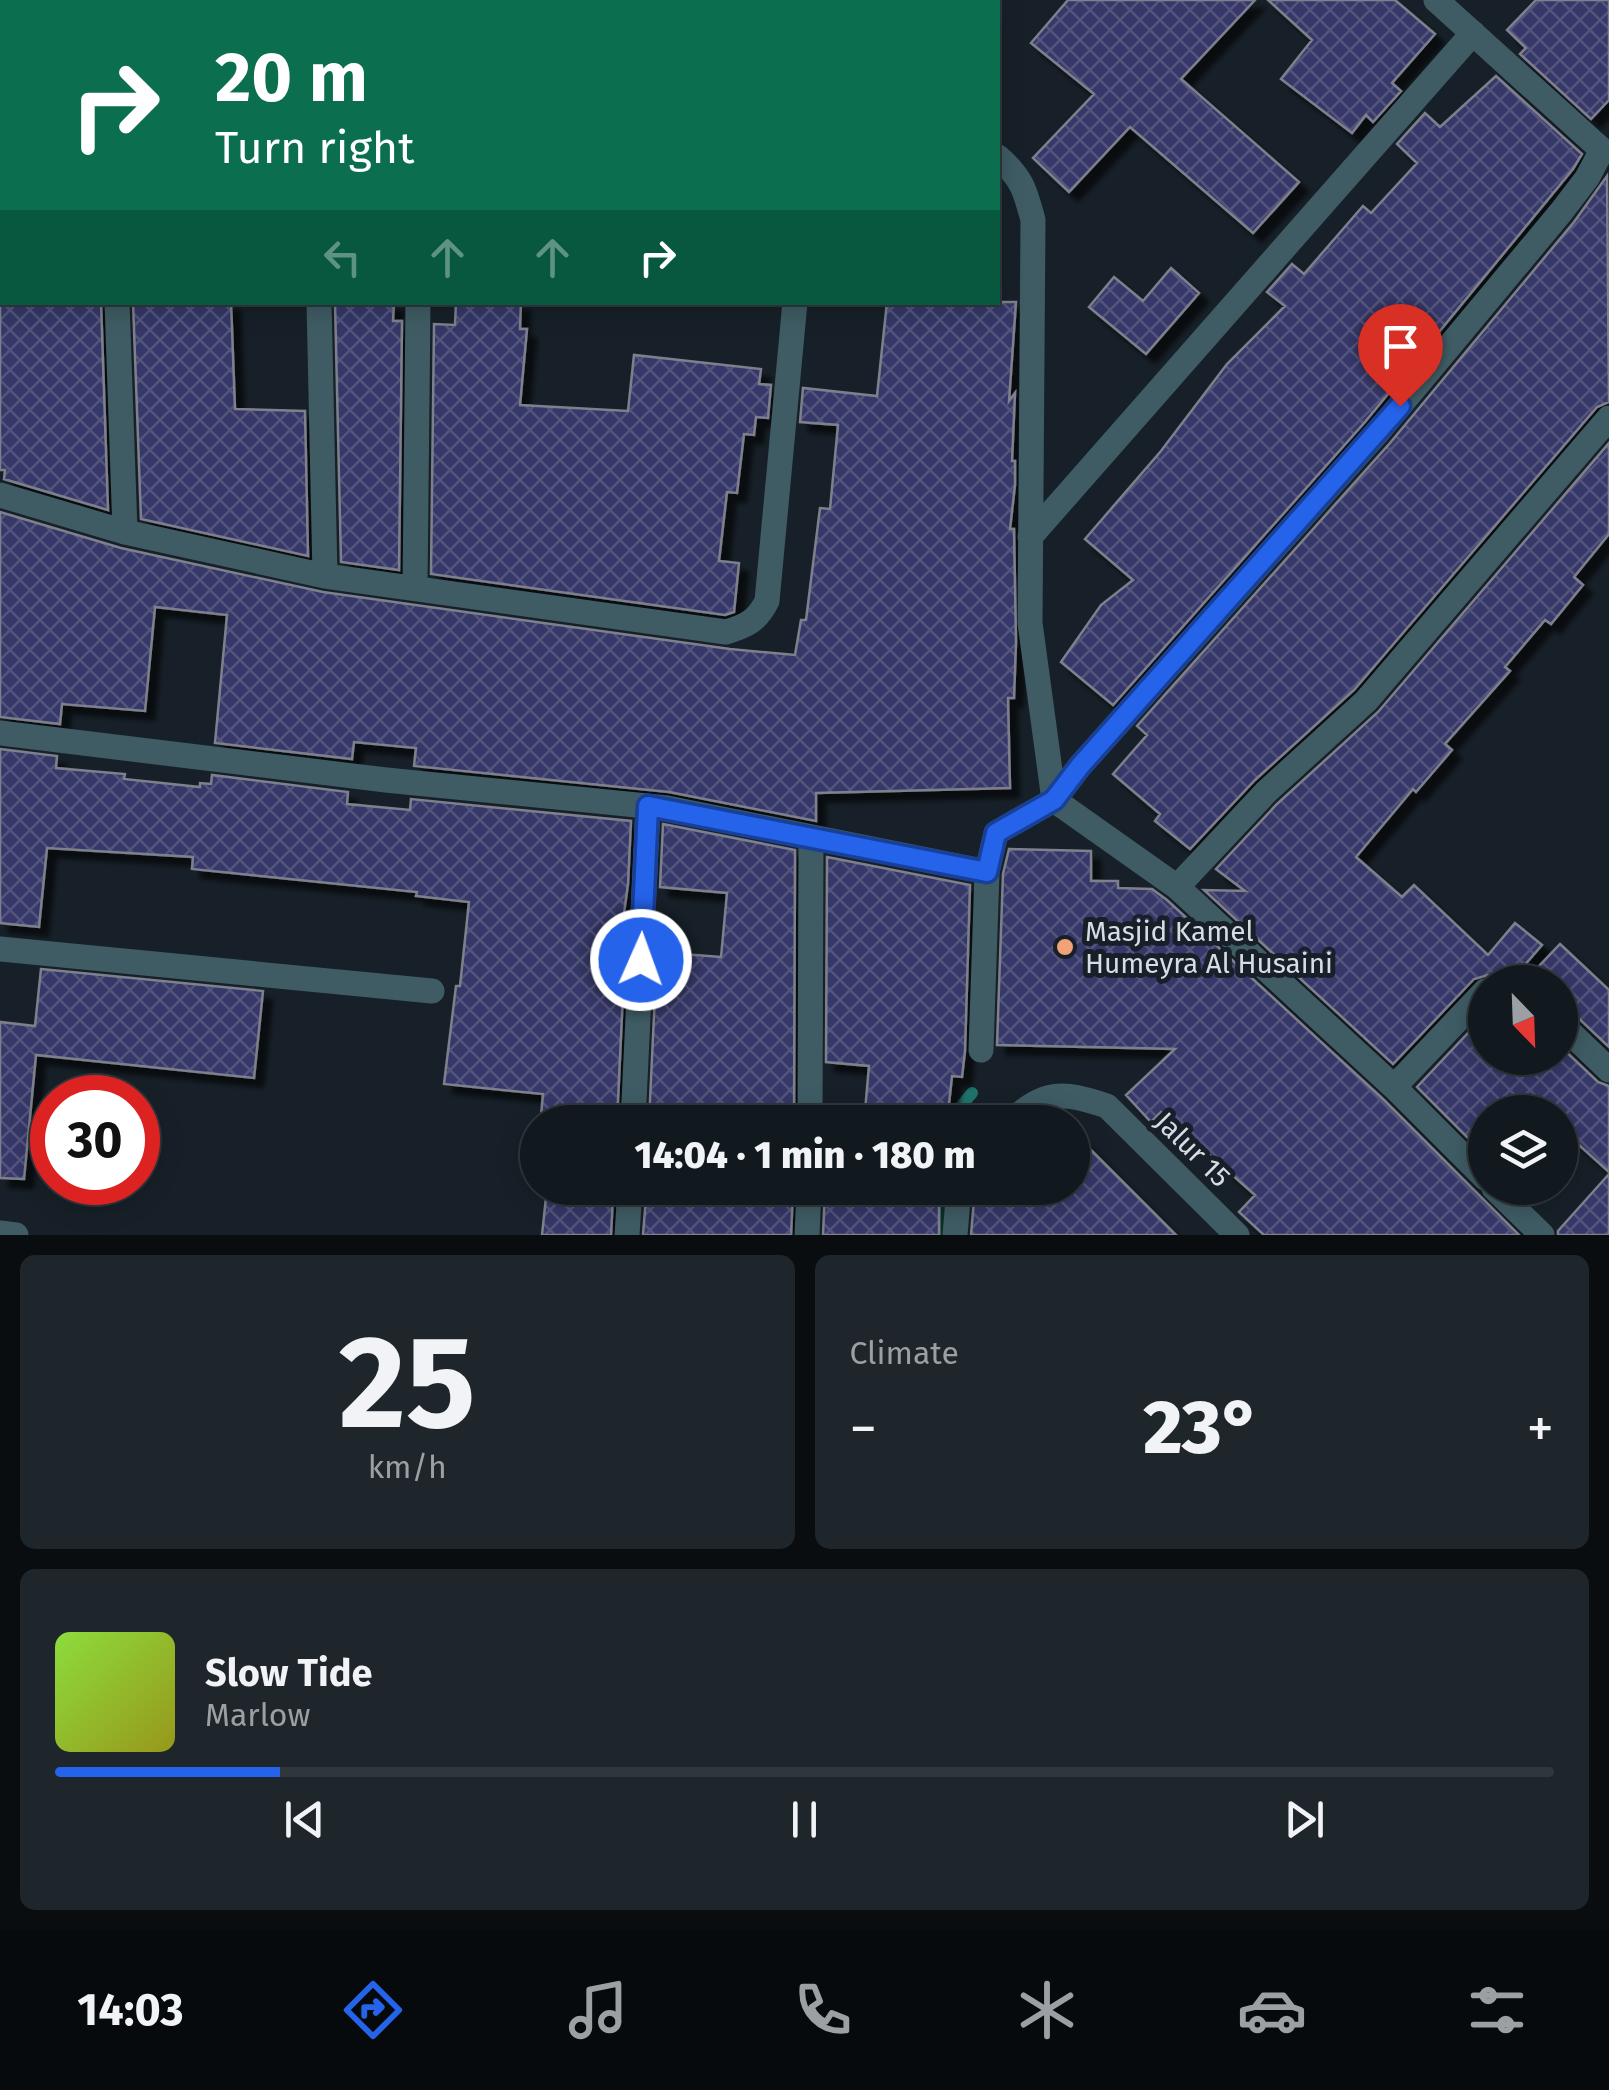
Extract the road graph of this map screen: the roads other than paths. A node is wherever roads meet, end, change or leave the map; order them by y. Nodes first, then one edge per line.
1 (1436, 0) edge
2 (1473, 33) junction
3 (1605, 153) edge
4 (1000, 159) edge
5 (117, 305) edge
6 (319, 305) edge
7 (418, 305) edge
8 (796, 305) edge
9 (1609, 418) edge
10 (0, 494) edge
11 (125, 532) junction
12 (1030, 538) junction
13 (324, 576) junction
14 (416, 588) junction
15 (0, 732) edge
16 (1054, 800) junction
17 (648, 806) junction
18 (811, 837) junction
19 (987, 872) junction
20 (1177, 887) junction
21 (0, 949) edge
22 (432, 991) dead end
23 (1468, 1009) edge
24 (1578, 1040) edge
25 (981, 1050) dead end
26 (1609, 1070) edge
27 (1394, 1087) junction
28 (634, 1105) edge
29 (810, 1105) edge
30 (1036, 1105) edge
31 (1468, 1161) edge
32 (629, 1205) edge
33 (808, 1205) edge
34 (957, 1205) edge
35 (1511, 1205) edge
36 (0, 1233) edge
37 (16, 1235) edge
38 (627, 1235) edge
39 (807, 1235) edge
40 (954, 1235) edge
41 (1237, 1235) edge
42 (1542, 1235) edge

1 - 2 street
2 - 3 street
2 - 12 street
3 - 16 street
4 - 12 street
5 - 11 street
6 - 13 street
7 - 14 street
8 - 14 street
9 - 20 street
10 - 11 street
11 - 13 street
12 - 16 street
13 - 14 street
15 - 17 street
16 - 19 street
16 - 20 street
17 - 18 street
17 - 28 street
18 - 19 street
18 - 29 street
19 - 25 street
20 - 27 street
21 - 22 street
23 - 27 street
24 - 26 street
27 - 31 street
30 - 41 street, Jalur 15
32 - 38 street
33 - 39 street
34 - 40 street
35 - 42 street
36 - 37 street

